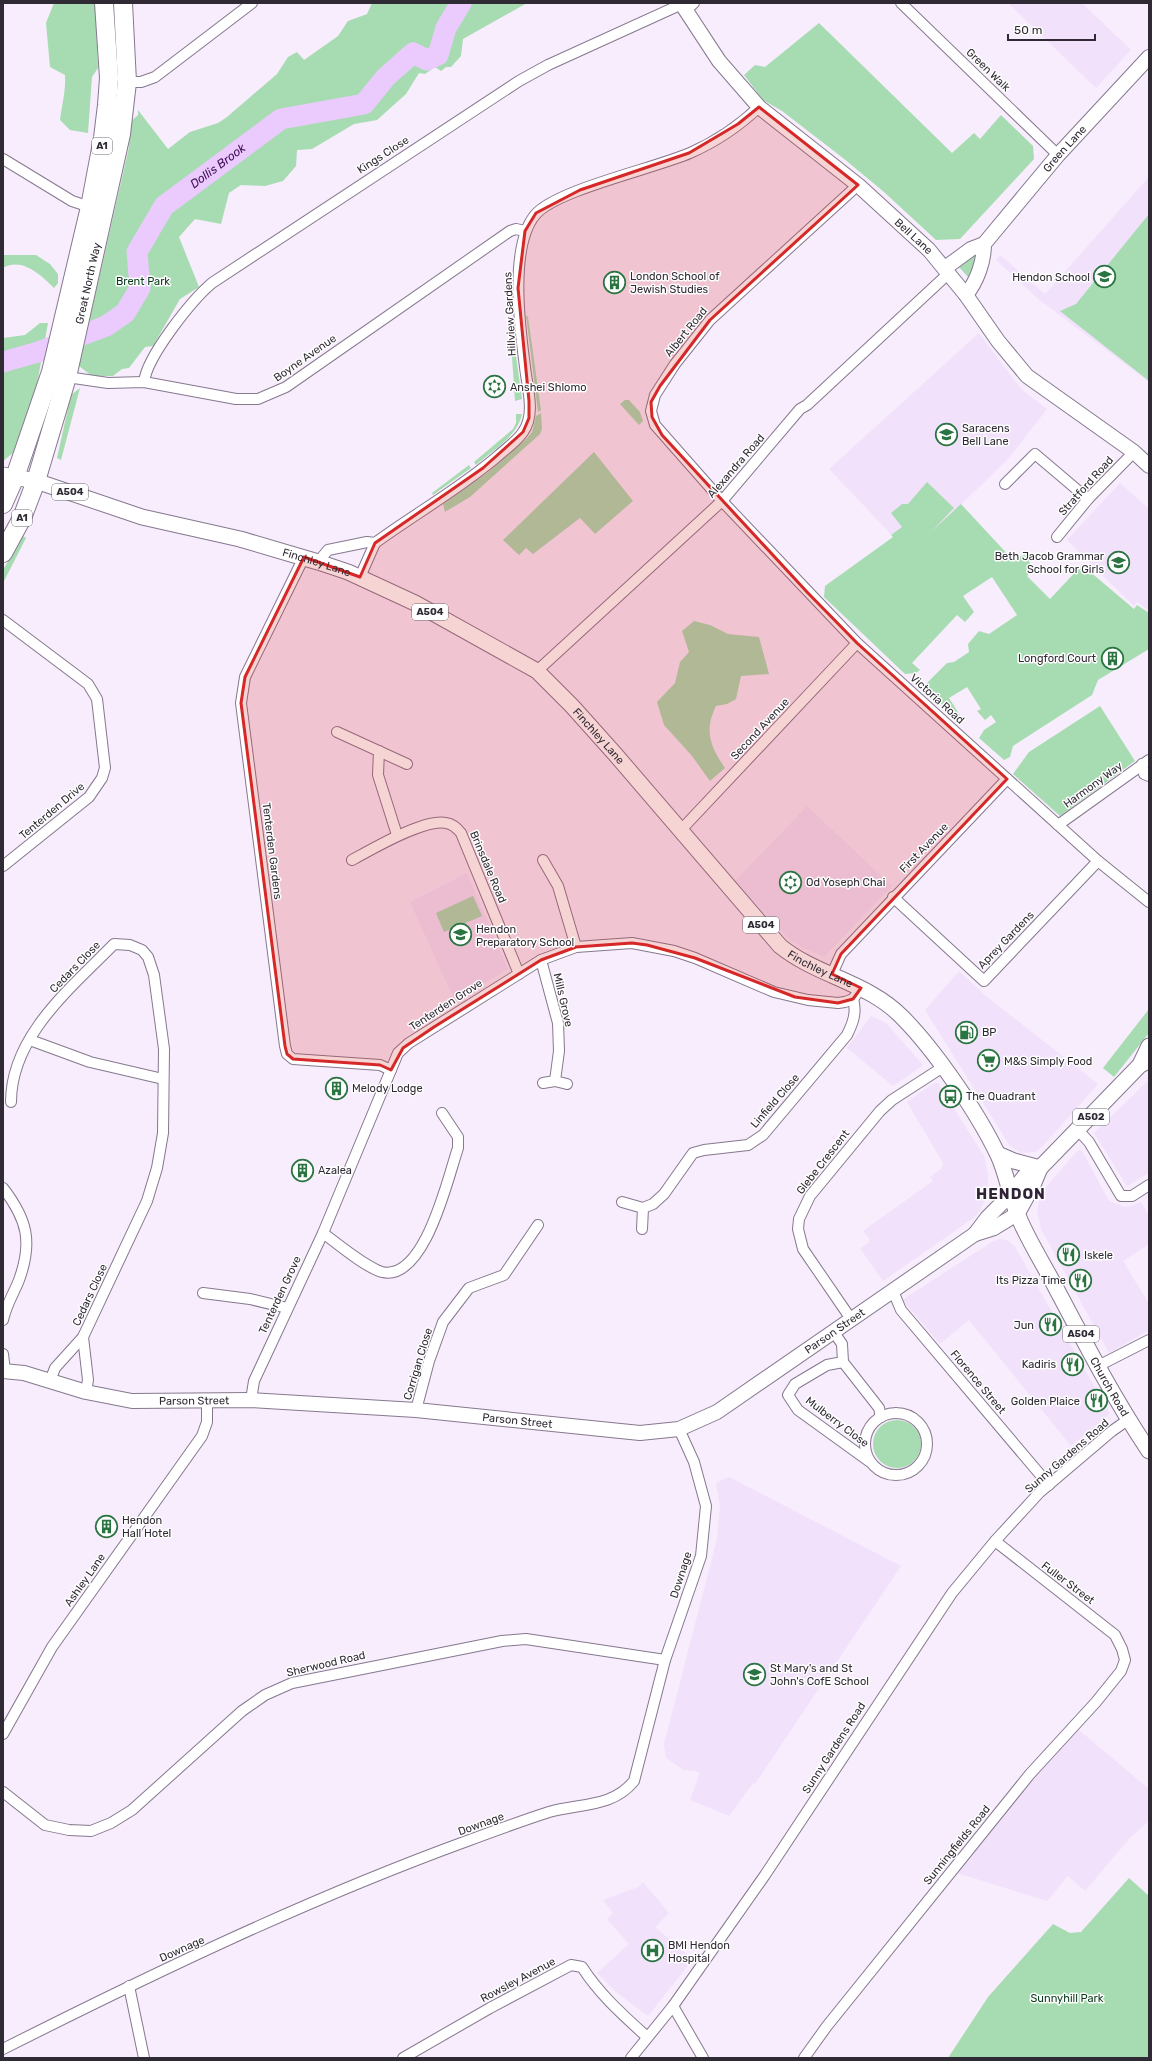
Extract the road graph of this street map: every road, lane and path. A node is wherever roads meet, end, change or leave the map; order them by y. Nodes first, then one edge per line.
1 (104, 3) edge
2 (123, 3) edge
3 (252, 3) edge
4 (901, 3) edge
5 (686, 5) edge
6 (1149, 57) edge
7 (127, 82) junction
8 (759, 107) junction
9 (1058, 155) junction
10 (3, 158) edge
11 (858, 185) junction
12 (90, 206) junction
13 (526, 231) junction
14 (984, 244) junction
15 (947, 271) junction
16 (966, 295) junction
17 (59, 375) junction
18 (144, 382) junction
19 (1134, 452) junction
20 (1149, 466) edge
21 (9, 476) edge
22 (36, 481) junction
23 (1005, 484) dead end
24 (1088, 499) junction
25 (722, 501) junction
26 (3, 504) edge
27 (1057, 537) dead end
28 (375, 543) junction
29 (3, 553) edge
30 (304, 557) junction
31 (318, 562) junction
32 (360, 577) junction
33 (3, 620) edge
34 (857, 642) junction
35 (537, 672) junction
36 (337, 732) dead end
37 (379, 751) junction
38 (1145, 762) edge
39 (407, 764) dead end
40 (1149, 776) edge
41 (1007, 779) junction
42 (1058, 825) junction
43 (680, 831) junction
44 (397, 835) junction
45 (352, 860) dead end
46 (543, 860) dead end
47 (1098, 861) junction
48 (3, 866) edge
49 (893, 897) junction
50 (1149, 902) edge
51 (576, 947) junction
52 (542, 960) junction
53 (519, 974) junction
54 (832, 974) junction
55 (857, 994) junction
56 (30, 1040) junction
57 (1149, 1046) edge
58 (1145, 1063) edge
59 (943, 1067) junction
60 (390, 1070) junction
61 (163, 1079) junction
62 (555, 1081) junction
63 (543, 1083) dead end
64 (567, 1084) dead end
65 (11, 1102) dead end
66 (442, 1113) dead end
67 (1078, 1130) junction
68 (998, 1154) junction
69 (1040, 1168) junction
70 (1149, 1185) edge
71 (3, 1188) edge
72 (1011, 1194) junction
73 (622, 1202) dead end
74 (643, 1208) junction
75 (1017, 1214) junction
76 (538, 1225) dead end
77 (642, 1229) dead end
78 (323, 1233) junction
79 (975, 1234) junction
80 (893, 1291) junction
81 (203, 1293) dead end
82 (287, 1308) junction
83 (851, 1319) junction
84 (3, 1320) edge
85 (833, 1331) junction
86 (83, 1337) junction
87 (1149, 1340) edge
88 (3, 1354) edge
89 (843, 1362) junction
90 (1098, 1366) junction
91 (4, 1371) edge
92 (50, 1380) junction
93 (86, 1392) junction
94 (207, 1400) junction
95 (251, 1400) junction
96 (416, 1410) junction
97 (881, 1417) junction
98 (1129, 1419) junction
99 (679, 1429) junction
100 (1149, 1451) edge
101 (870, 1462) junction
102 (1049, 1485) junction
103 (995, 1541) junction
104 (1122, 1649) joint
105 (665, 1660) junction
106 (3, 1734) edge
107 (3, 1792) edge
108 (129, 1986) junction
109 (673, 2006) junction
110 (648, 2037) junction
111 (3, 2049) edge
112 (144, 2058) edge
113 (403, 2058) edge
114 (631, 2058) edge
115 (703, 2058) edge
116 (804, 2058) edge

1 - 12 highway, Great North Way / A1
2 - 7 highway, Great North Way / A1
3 - 7 street
4 - 9 street, Green Walk
5 - 8 main road, Bell Lane
5 - 18 street, Kings Close
6 - 9 main road, Green Lane
7 - 17 highway, Great North Way / A1
8 - 11 main road, Bell Lane
8 - 13 street, Hillview Gardens
9 - 14 main road, Green Lane
10 - 12 street
11 - 15 main road, Bell Lane
11 - 25 street, Albert Road
12 - 17 highway, Great North Way / A1
13 - 18 street, Boyne Avenue
13 - 28 street, Hillview Gardens
14 - 15 main road, Green Lane
14 - 16 main road
15 - 16 main road, Bell Lane
15 - 25 street, Alexandra Road
16 - 19 main road, Bell Lane
17 - 18 street, Boyne Avenue
17 - 21 highway, Great North Way / A1
17 - 22 highway, Great North Way / A1
19 - 20 main road, Bell Lane
19 - 24 street, Stratford Road
21 - 22 main road, Finchley Lane / A504
21 - 26 highway, Great North Way / A1
22 - 29 highway, Great North Way / A1
22 - 30 main road, Finchley Lane / A504
23 - 24 street
24 - 27 street, Stratford Road
25 - 34 street, Victoria Road
25 - 35 street, Alexandra Road
28 - 31 street
28 - 32 street
30 - 31 main road, Finchley Lane / A504
30 - 60 street, Tenterden Gardens
31 - 32 main road, Finchley Lane / A504
32 - 35 main road, Finchley Lane / A504
33 - 48 street, Tenterden Drive
34 - 41 street, Victoria Road
34 - 43 street, Second Avenue
35 - 43 main road, Finchley Lane / A504
36 - 37 street
37 - 39 street
37 - 44 street
38 - 40 street, Harmony Way
38 - 42 street, Harmony Way
41 - 42 street, Victoria Road
41 - 49 street, First Avenue
42 - 47 street, Victoria Road
43 - 54 main road, Finchley Lane / A504
44 - 45 street, Brinsdale Road
44 - 53 street, Brinsdale Road
46 - 51 street
47 - 49 street, Aprey Gardens
47 - 50 street, Victoria Road
49 - 54 street, First Avenue
51 - 52 street, Tenterden Grove
51 - 55 street, Tenterden Grove
52 - 53 street, Tenterden Grove
52 - 62 street, Mills Grove
53 - 60 street, Tenterden Grove
54 - 55 main road, Finchley Lane / A504
55 - 59 main road, Finchley Lane / A504
55 - 74 street, Linfield Close
56 - 61 street
56 - 61 street, Cedars Close
56 - 65 street, Cedars Close
57 - 58 main road, A502
58 - 67 main road, A502
59 - 68 main road, Finchley Lane / A504
59 - 83 street, Glebe Crescent
60 - 78 street, Tenterden Grove
61 - 86 street, Cedars Close
62 - 63 street
62 - 64 street
66 - 78 street
67 - 69 main road, A502
67 - 70 street
68 - 69 main road
68 - 72 main road, Finchley Lane / A504
69 - 72 main road, A502
69 - 75 main road, A502
71 - 84 street
72 - 75 main road, Finchley Lane / A504
72 - 79 main road, Parson Street
73 - 74 street
74 - 77 street
75 - 79 main road, Parson Street
75 - 90 main road, Church Road / A504
76 - 96 street, Corrigan Close
78 - 82 street, Tenterden Grove
79 - 80 main road, Parson Street
80 - 83 main road, Parson Street
80 - 102 street, Florence Street
81 - 82 street
82 - 95 street, Tenterden Grove
83 - 85 main road, Parson Street
85 - 89 street
85 - 99 main road, Parson Street
86 - 92 street, Cedars Close
86 - 93 street, Cedars Close
87 - 90 street
88 - 91 street
89 - 97 street
89 - 101 street, Mulberry Close
90 - 98 main road, Church Road / A504
91 - 92 main road, Parson Street
92 - 93 main road, Parson Street
93 - 94 main road, Parson Street
94 - 95 main road, Parson Street
94 - 106 street, Ashley Lane
95 - 96 main road, Parson Street
96 - 99 main road, Parson Street
97 - 101 street, Mulberry Close
97 - 101 street, Mulberry Close
98 - 100 main road, Church Road / A504
98 - 102 street, Sunny Gardens Road
99 - 105 street, Downage
102 - 103 street, Sunny Gardens Road
103 - 104 street, Fuller Street
103 - 109 street, Sunny Gardens Road
104 - 116 street, Sunningfields Road
105 - 107 street, Sherwood Road
105 - 108 street, Downage
108 - 111 street, Downage
108 - 112 street
109 - 110 street, Sunny Gardens Road
109 - 115 street
110 - 113 street, Rowsley Avenue
110 - 114 street, Sunny Gardens Road

